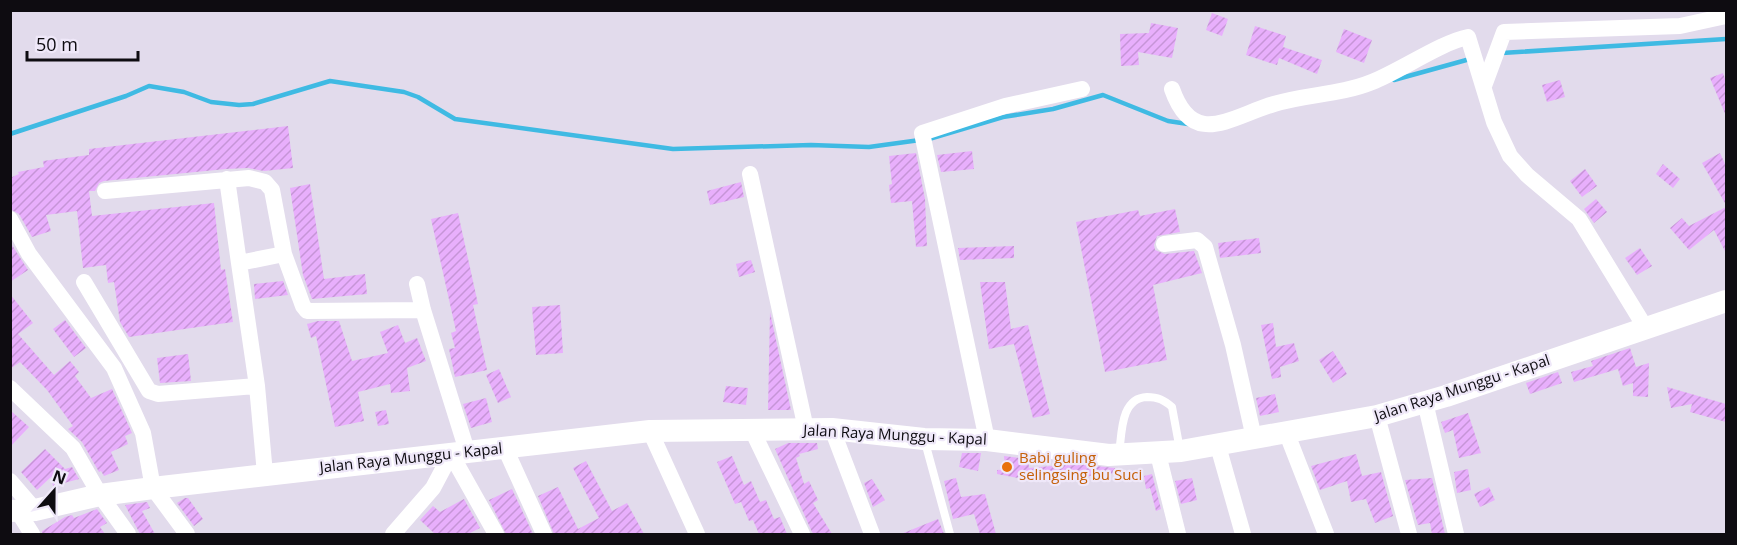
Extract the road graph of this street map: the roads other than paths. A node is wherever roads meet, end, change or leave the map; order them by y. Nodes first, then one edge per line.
1 (1726, 16) edge
2 (1482, 80) junction
3 (1082, 89) dead end
4 (1172, 89) dead end
5 (750, 174) dead end
6 (227, 179) junction
7 (105, 191) dead end
8 (10, 219) edge
9 (1164, 244) dead end
10 (284, 254) junction
11 (239, 263) junction
12 (84, 282) dead end
13 (417, 284) dead end
14 (1726, 301) edge
15 (423, 310) junction
16 (1645, 327) junction
17 (257, 386) junction
18 (10, 388) edge
19 (1425, 402) junction
20 (1377, 416) junction
21 (806, 429) junction
22 (832, 429) junction
23 (752, 430) junction
24 (651, 431) junction
25 (1287, 434) junction
26 (1254, 438) junction
27 (924, 439) junction
28 (987, 440) junction
29 (1218, 446) junction
30 (505, 448) junction
31 (1181, 451) junction
32 (459, 453) junction
33 (1119, 454) junction
34 (1158, 454) junction
35 (265, 474) junction
36 (10, 481) edge
37 (153, 488) junction
38 (100, 495) junction
39 (21, 510) edge
40 (32, 534) edge
41 (128, 534) edge
42 (187, 534) edge
43 (393, 534) edge
44 (496, 534) edge
45 (544, 534) edge
46 (698, 534) edge
47 (802, 534) edge
48 (872, 534) edge
49 (950, 534) edge
50 (1178, 534) edge
51 (1243, 534) edge
52 (1326, 534) edge
53 (1409, 534) edge
54 (1456, 534) edge

1 - 2 street
2 - 4 street
2 - 16 street
3 - 28 street
5 - 21 street
6 - 7 street
6 - 10 street
6 - 11 street
8 - 37 street
9 - 26 street
10 - 11 street
10 - 15 street
11 - 17 street
12 - 17 street
13 - 15 street
14 - 16 street, Jalan Raya Munggu - Kapal
15 - 32 street
16 - 19 street, Jalan Raya Munggu - Kapal
17 - 35 street
18 - 38 street
19 - 20 street, Jalan Raya Munggu - Kapal
19 - 54 street
20 - 25 street, Jalan Raya Munggu - Kapal
20 - 53 street
21 - 22 street, Jalan Raya Munggu - Kapal
21 - 23 street, Jalan Raya Munggu - Kapal
22 - 27 street, Jalan Raya Munggu - Kapal
22 - 48 street
23 - 24 street, Jalan Raya Munggu - Kapal
23 - 47 street
24 - 30 street, Jalan Raya Munggu - Kapal
24 - 46 street
25 - 26 street, Jalan Raya Munggu - Kapal
25 - 52 street
26 - 29 street, Jalan Raya Munggu - Kapal
27 - 28 street, Jalan Raya Munggu - Kapal
27 - 49 lane
28 - 33 street, Jalan Raya Munggu - Kapal
29 - 31 street, Jalan Raya Munggu - Kapal
29 - 51 street
30 - 32 street, Jalan Raya Munggu - Kapal
30 - 45 street
31 - 33 lane
31 - 34 street, Jalan Raya Munggu - Kapal
32 - 35 street, Jalan Raya Munggu - Kapal
32 - 43 street
32 - 44 street
33 - 34 street, Jalan Raya Munggu - Kapal
34 - 50 street
35 - 37 street, Jalan Raya Munggu - Kapal
36 - 39 street
37 - 38 street, Jalan Raya Munggu - Kapal
37 - 42 street
38 - 39 street, Jalan Raya Munggu - Kapal
38 - 41 street
39 - 40 street

